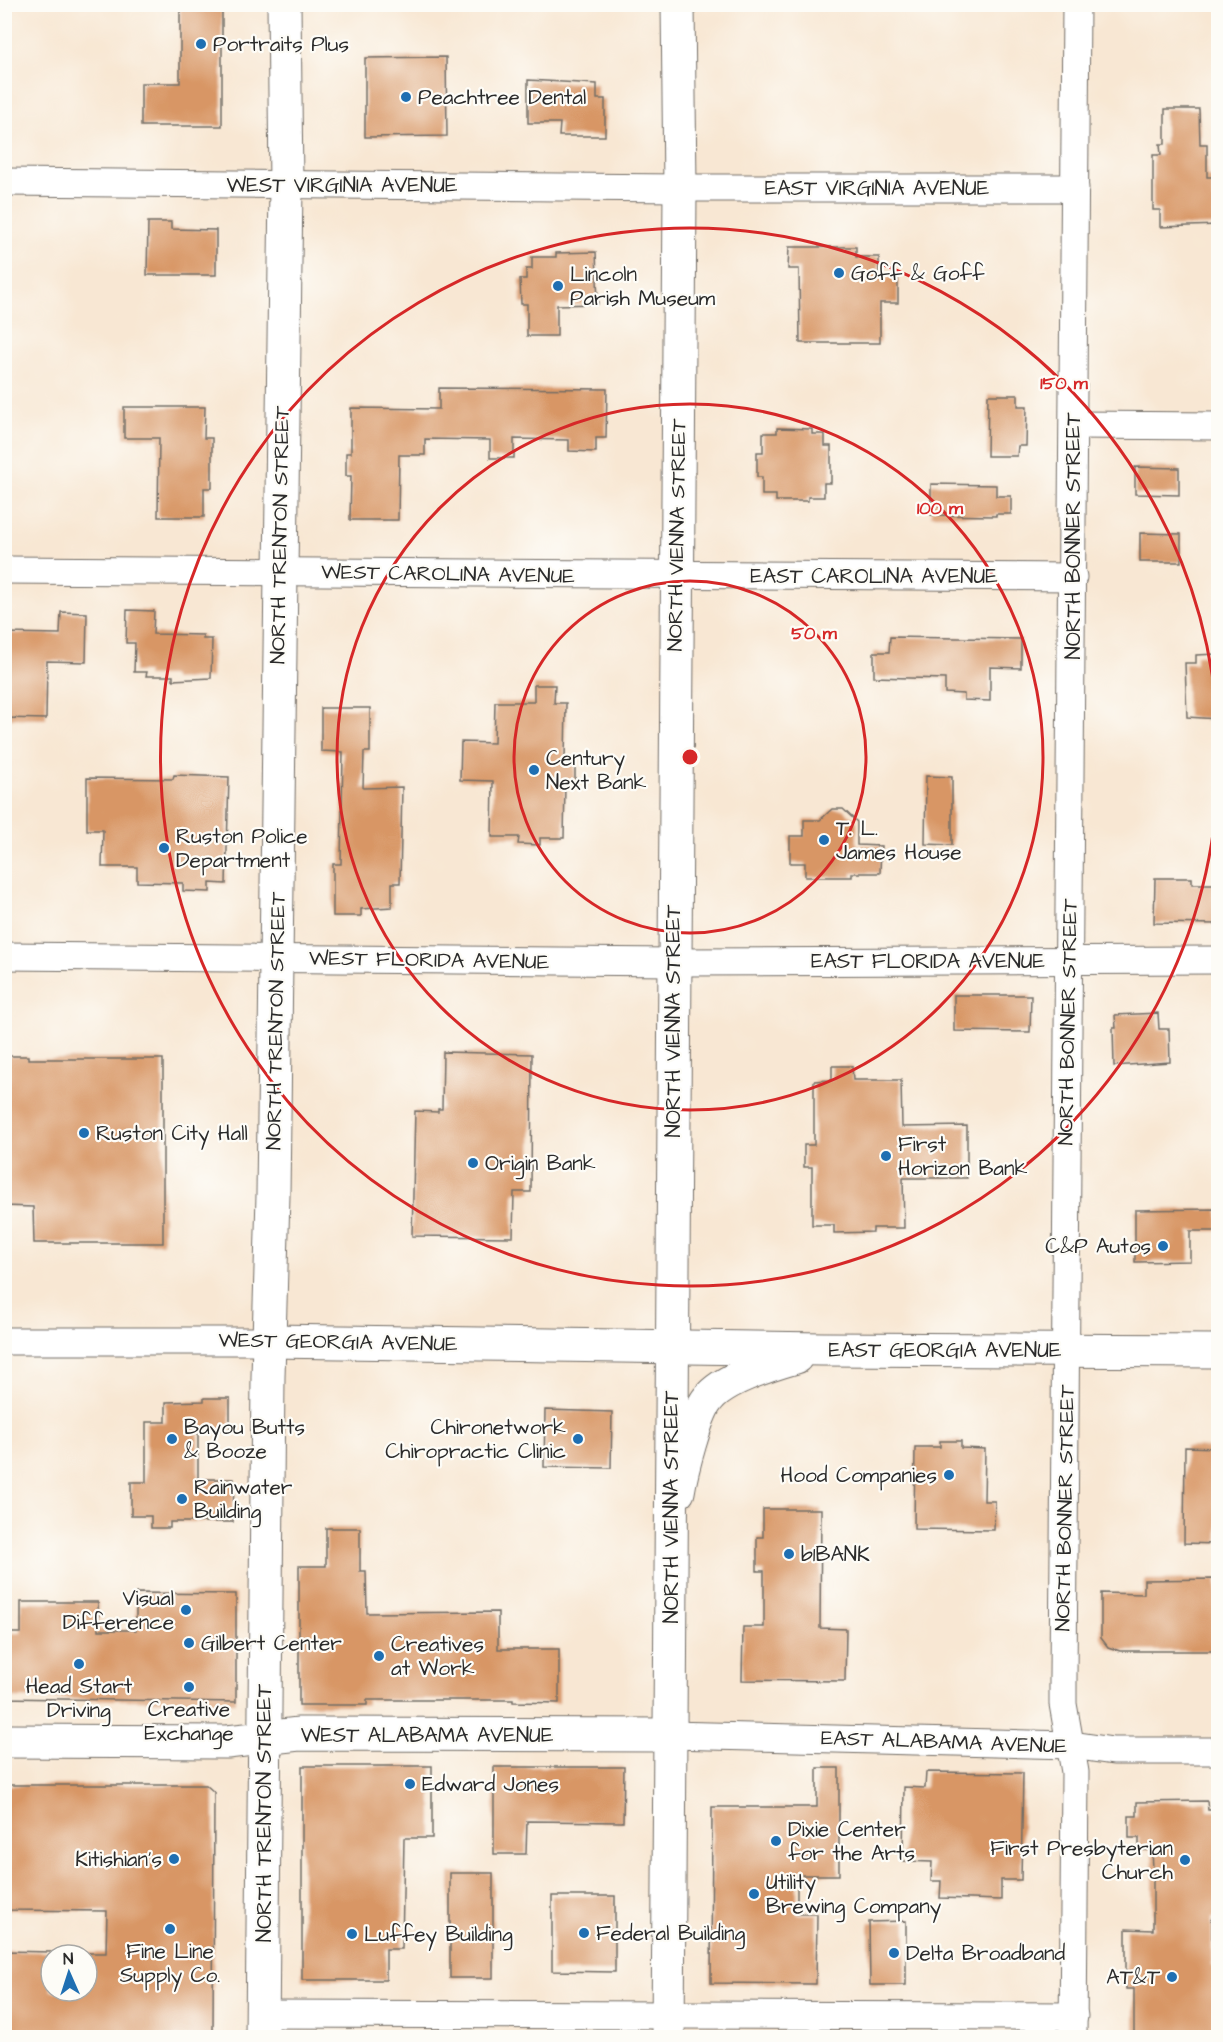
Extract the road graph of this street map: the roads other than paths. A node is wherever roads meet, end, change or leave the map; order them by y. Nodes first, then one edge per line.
1 (284, 4) edge
2 (678, 4) edge
3 (1076, 4) edge
4 (4, 182) edge
5 (286, 185) junction
6 (680, 188) junction
7 (1075, 188) junction
8 (1074, 424) junction
9 (1218, 426) edge
10 (4, 570) edge
11 (279, 572) junction
12 (676, 576) junction
13 (1073, 577) junction
14 (4, 956) edge
15 (277, 958) junction
16 (1218, 960) edge
17 (1069, 961) junction
18 (674, 962) junction
19 (4, 1341) edge
20 (270, 1341) junction
21 (672, 1346) junction
22 (823, 1350) junction
23 (1066, 1350) junction
24 (1218, 1351) edge
25 (671, 1550) junction
26 (670, 1735) junction
27 (265, 1739) junction
28 (4, 1741) edge
29 (1072, 1745) junction
30 (1218, 1751) edge
31 (262, 2026) edge
32 (668, 2027) edge
33 (1074, 2027) edge

1 - 5 main road, NORTH TRENTON STREET
2 - 6 main road, NORTH VIENNA STREET
3 - 7 street, NORTH BONNER STREET
4 - 5 street, WEST VIRGINIA AVENUE
5 - 6 street, WEST VIRGINIA AVENUE
5 - 11 main road, NORTH TRENTON STREET
6 - 7 street, EAST VIRGINIA AVENUE
6 - 12 main road, NORTH VIENNA STREET
7 - 8 street, NORTH BONNER STREET
8 - 9 street
8 - 13 street, NORTH BONNER STREET
10 - 11 street, WEST CAROLINA AVENUE
11 - 12 street, WEST CAROLINA AVENUE
11 - 15 main road, NORTH TRENTON STREET
12 - 13 street, EAST CAROLINA AVENUE
12 - 18 main road, NORTH VIENNA STREET
13 - 17 street, NORTH BONNER STREET
14 - 15 street, WEST FLORIDA AVENUE
15 - 18 street, WEST FLORIDA AVENUE
15 - 20 main road, NORTH TRENTON STREET
16 - 17 street, EAST FLORIDA AVENUE
17 - 18 street, EAST FLORIDA AVENUE
17 - 23 street, NORTH BONNER STREET
18 - 21 main road, NORTH VIENNA STREET
19 - 20 street, WEST GEORGIA AVENUE
20 - 21 main road, WEST GEORGIA AVENUE
20 - 27 main road, NORTH TRENTON STREET
21 - 22 main road, EAST GEORGIA AVENUE
21 - 25 main road, NORTH VIENNA STREET
22 - 23 main road, EAST GEORGIA AVENUE
22 - 25 main road
23 - 24 main road, EAST GEORGIA AVENUE
23 - 29 street, NORTH BONNER STREET
25 - 26 main road, NORTH VIENNA STREET
26 - 27 main road, WEST ALABAMA AVENUE
26 - 29 street, EAST ALABAMA AVENUE
26 - 32 main road, NORTH VIENNA STREET
27 - 28 main road, WEST ALABAMA AVENUE
27 - 31 main road, NORTH TRENTON STREET
29 - 30 street, EAST ALABAMA AVENUE
29 - 33 street, NORTH BONNER STREET
31 - 32 street
32 - 33 street

